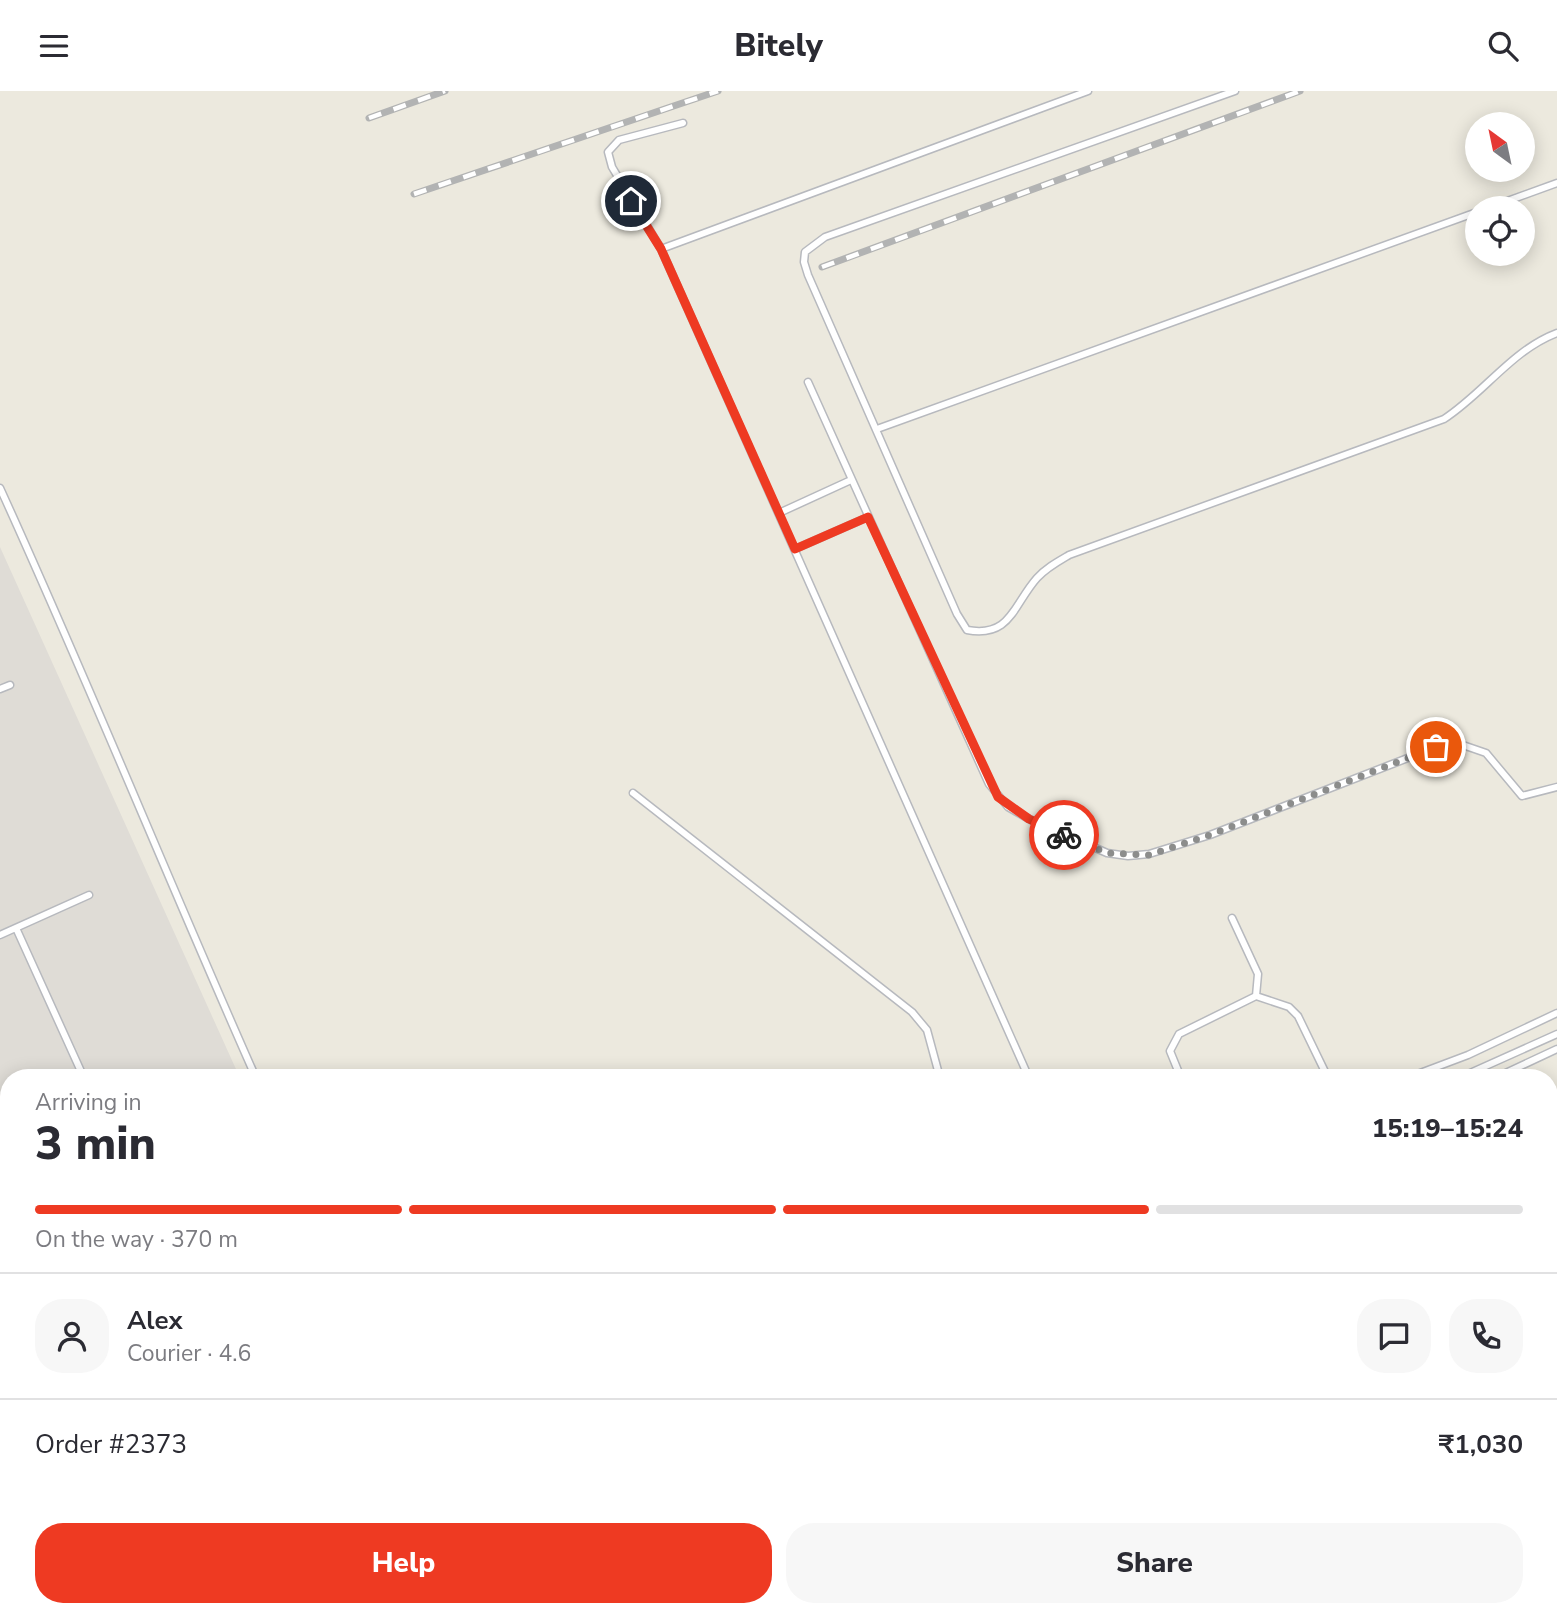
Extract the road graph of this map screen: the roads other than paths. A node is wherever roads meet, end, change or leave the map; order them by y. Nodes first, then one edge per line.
1 (1088, 91) edge
2 (1235, 91) edge
3 (683, 123) dead end
4 (1557, 183) edge
5 (1521, 196) edge
6 (1465, 216) edge
7 (661, 249) junction
8 (1557, 333) edge
9 (808, 382) dead end
10 (877, 429) junction
11 (851, 480) junction
12 (0, 488) edge
13 (779, 513) junction
14 (868, 517) junction
15 (795, 549) junction
16 (10, 685) dead end
17 (0, 689) edge
18 (1557, 786) edge
19 (633, 793) dead end
20 (89, 895) dead end
21 (1232, 918) dead end
22 (16, 928) junction
23 (0, 935) edge
24 (1256, 996) junction
25 (1557, 1013) edge
26 (1557, 1034) edge
27 (1557, 1049) edge
28 (81, 1069) edge
29 (252, 1069) edge
30 (938, 1069) edge
31 (1025, 1069) edge
32 (1177, 1069) edge
33 (1324, 1069) edge
34 (1431, 1069) edge
35 (1479, 1069) edge
36 (1514, 1069) edge

1 - 7 lane
2 - 10 lane
3 - 7 lane
4 - 5 lane
6 - 10 lane
7 - 13 lane
8 - 10 lane
9 - 11 lane
11 - 13 lane
11 - 14 lane
12 - 29 lane
13 - 15 lane
14 - 15 lane
14 - 18 lane
15 - 31 lane
16 - 17 lane
19 - 30 lane
20 - 22 lane
21 - 24 lane
22 - 23 lane
22 - 28 lane
24 - 32 lane
24 - 33 lane
25 - 34 lane
26 - 35 lane
27 - 36 lane

